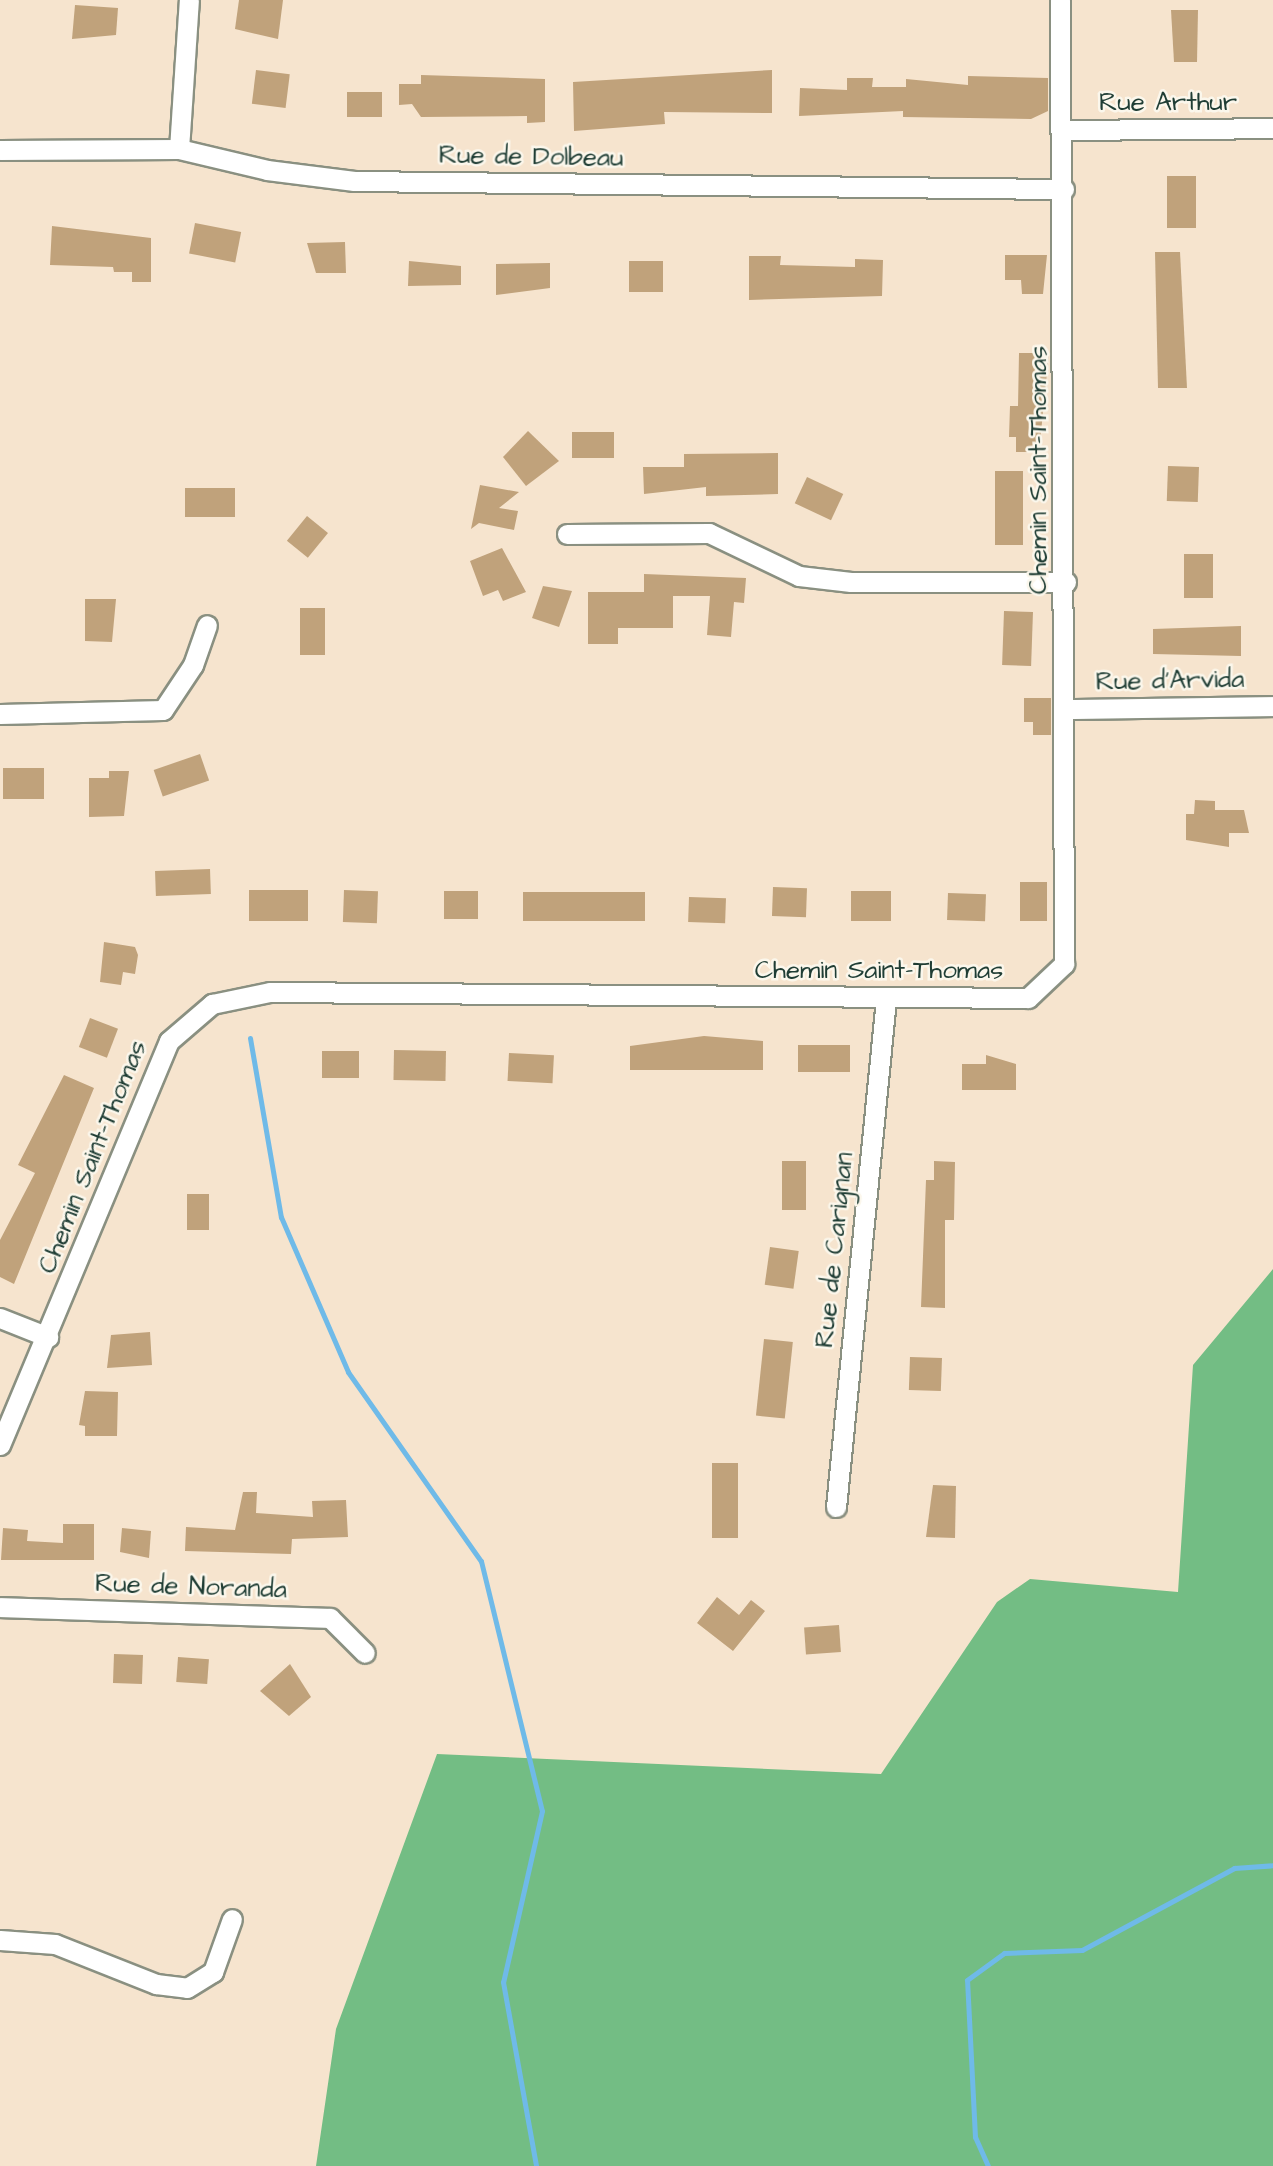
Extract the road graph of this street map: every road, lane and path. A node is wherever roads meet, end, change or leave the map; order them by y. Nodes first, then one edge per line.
1 (189, 0) edge
2 (1060, 0) edge
3 (1273, 128) edge
4 (1063, 130) junction
5 (179, 149) junction
6 (0, 150) edge
7 (1064, 189) junction
8 (567, 534) dead end
9 (1066, 582) junction
10 (207, 625) dead end
11 (1273, 706) edge
12 (1067, 709) junction
13 (0, 714) edge
14 (886, 999) junction
15 (0, 1318) edge
16 (48, 1337) junction
17 (0, 1445) edge
18 (836, 1507) dead end
19 (0, 1607) edge
20 (365, 1653) dead end
21 (232, 1919) dead end
22 (0, 1940) edge

1 - 5 street
2 - 4 street, Chemin Saint-Thomas
3 - 4 street, Rue Arthur
4 - 7 street, Chemin Saint-Thomas
5 - 6 street, Rue de Dolbeau
5 - 7 street, Rue de Dolbeau
7 - 9 street, Chemin Saint-Thomas
8 - 9 street
9 - 12 street, Chemin Saint-Thomas
10 - 13 street
11 - 12 street, Rue d'Arvida
12 - 14 street, Chemin Saint-Thomas
14 - 16 street, Chemin Saint-Thomas
14 - 18 street, Rue de Carignan
15 - 16 street
16 - 17 street, Chemin Saint-Thomas
19 - 20 street, Rue de Noranda
21 - 22 street

